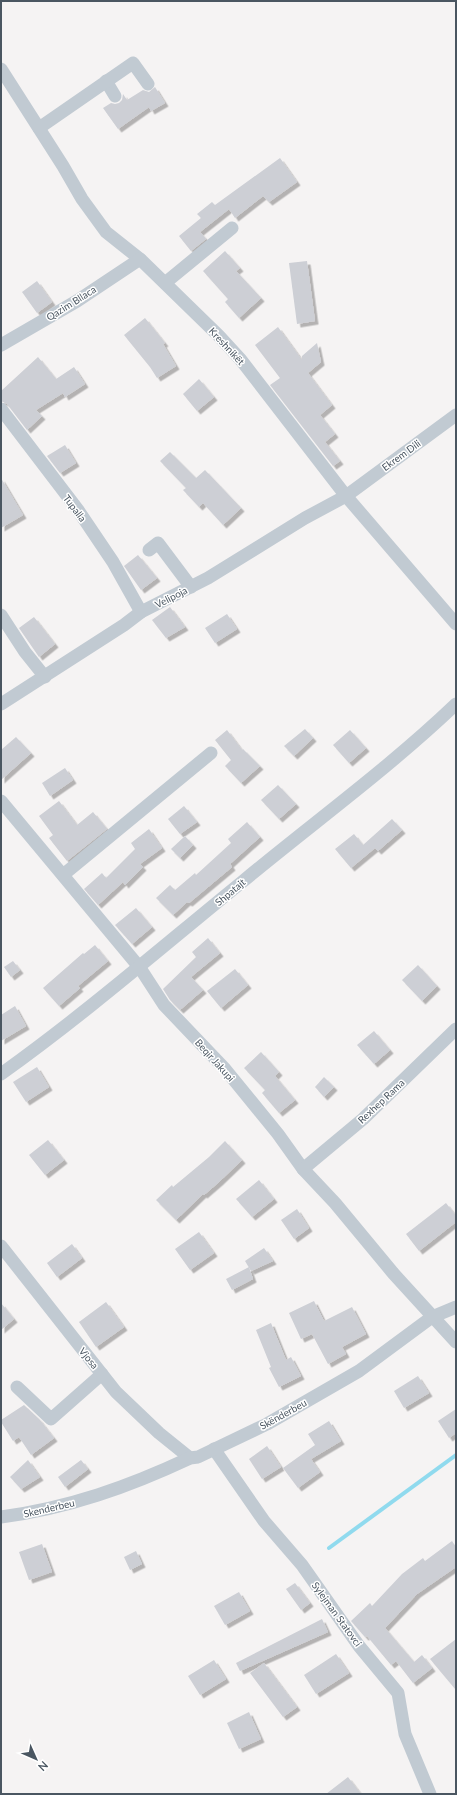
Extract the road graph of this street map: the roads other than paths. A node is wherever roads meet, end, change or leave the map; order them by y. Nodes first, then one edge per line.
1 (1, 69) edge
2 (106, 81) junction
3 (148, 84) dead end
4 (115, 96) dead end
5 (39, 128) junction
6 (232, 228) dead end
7 (140, 259) junction
8 (165, 283) junction
9 (1, 345) edge
10 (1, 409) edge
11 (456, 415) edge
12 (346, 496) junction
13 (149, 550) dead end
14 (191, 587) junction
15 (141, 612) junction
16 (1, 615) edge
17 (456, 624) edge
18 (45, 677) junction
19 (1, 704) edge
20 (456, 704) edge
21 (212, 753) dead end
22 (1, 801) edge
23 (63, 875) junction
24 (140, 968) junction
25 (456, 1029) edge
26 (1, 1074) edge
27 (303, 1169) junction
28 (1, 1246) edge
29 (456, 1307) edge
30 (432, 1317) junction
31 (456, 1342) edge
32 (102, 1374) junction
33 (17, 1387) dead end
34 (214, 1449) junction
35 (190, 1458) junction
36 (96, 1496) joint
37 (1, 1517) edge
38 (430, 1794) edge

1 - 5 street, Kreshnikët
2 - 3 street
2 - 4 street
2 - 5 street
5 - 7 street, Kreshnikët
6 - 8 street
7 - 8 street, Kreshnikët
7 - 9 street, Qazim Bllaca
8 - 12 street, Kreshnikët
10 - 15 street, Tupalla
11 - 12 street, Ekrem Dili
12 - 14 street, Velipoja
12 - 17 street, Kreshnikët
13 - 14 street
14 - 15 street, Velipoja
15 - 18 street, Velipoja
16 - 18 street
18 - 19 street, Velipoja
20 - 24 street, Shpatajt
21 - 23 street
22 - 23 street, Beqir Jakupi
23 - 24 street, Beqir Jakupi
24 - 26 street, Shpatajt
24 - 27 street, Beqir Jakupi
25 - 27 street, Rexhep Rama
27 - 30 street, Beqir Jakupi
28 - 32 street, Vjosa
29 - 30 street, Skënderbeu
30 - 31 street, Beqir Jakupi
30 - 34 street, Skënderbeu
32 - 33 street
32 - 35 street, Vjosa
34 - 35 street, Skënderbeu
34 - 38 street, Sylejman Statovci
35 - 36 street, Skënderbeu
36 - 37 street, Skenderbeu

